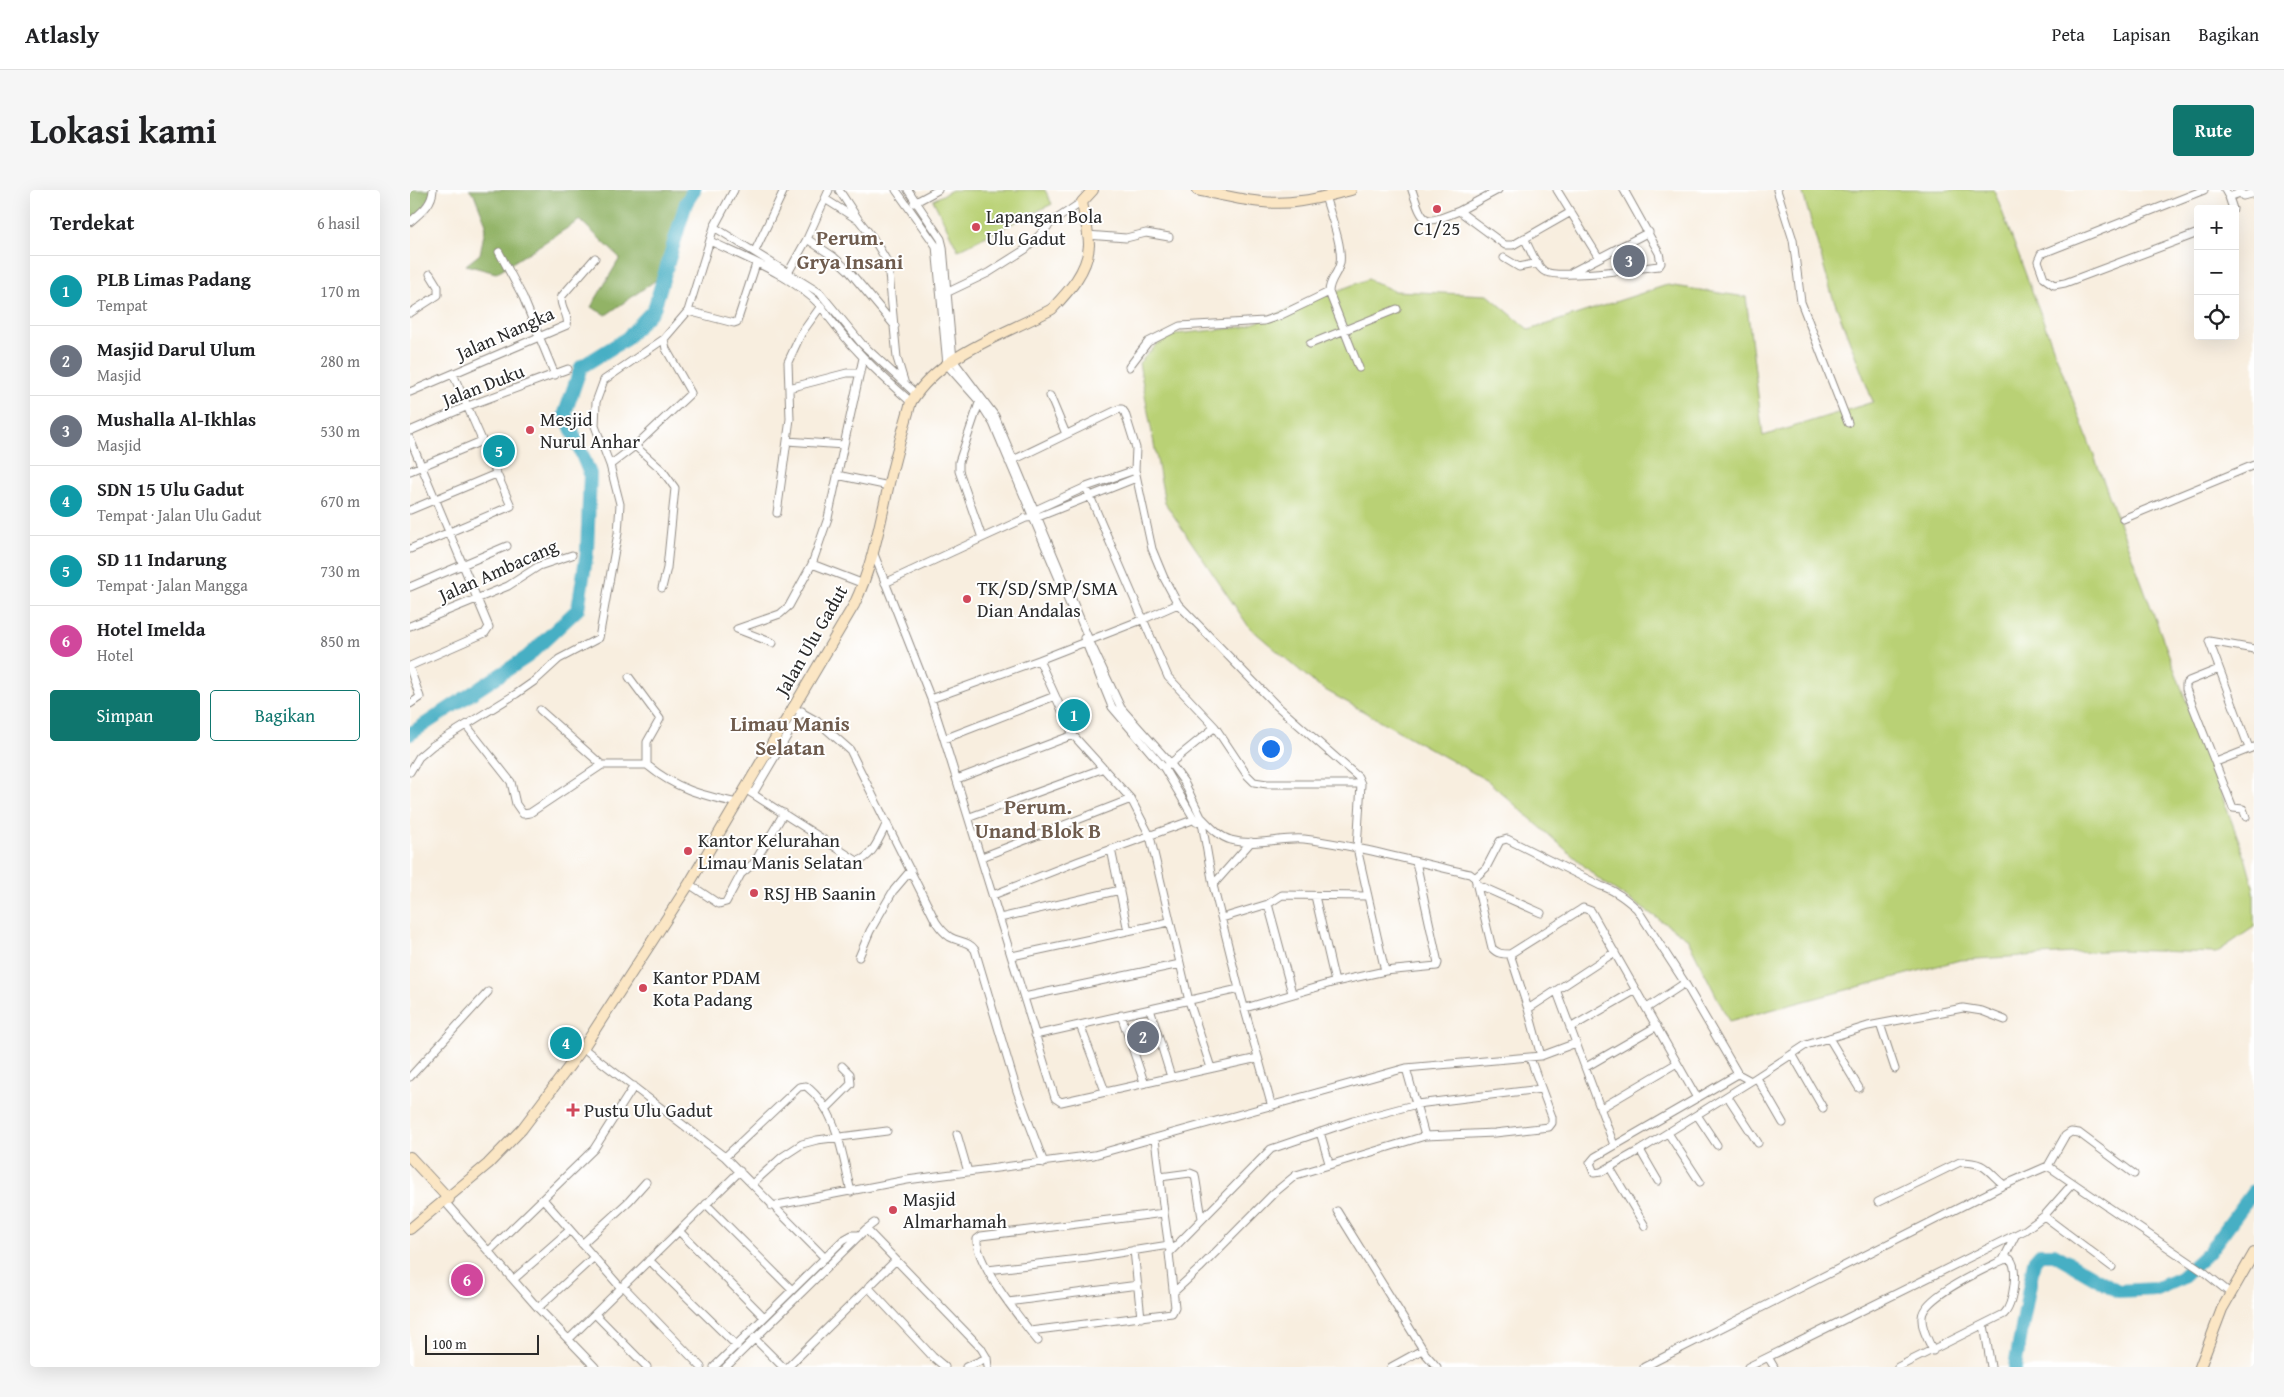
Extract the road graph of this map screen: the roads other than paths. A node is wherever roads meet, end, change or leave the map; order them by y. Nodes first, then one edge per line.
1 (433, 190) edge
2 (734, 190) edge
3 (784, 190) edge
4 (829, 190) edge
5 (840, 190) edge
6 (896, 190) edge
7 (908, 190) edge
8 (938, 190) edge
9 (1093, 190) edge
10 (1198, 190) edge
11 (1350, 190) edge
12 (1412, 190) edge
13 (1498, 190) edge
14 (1557, 190) edge
15 (1624, 190) edge
16 (1777, 190) edge
17 (2204, 190) edge
18 (2224, 190) edge
19 (2239, 192) edge
20 (2254, 193) edge
21 (1324, 196) junction
22 (2229, 197) junction
23 (825, 199) junction
24 (916, 202) junction
25 (1082, 202) junction
26 (2232, 205) edge
27 (909, 207) junction
28 (1459, 211) junction
29 (1571, 212) junction
30 (858, 219) junction
31 (410, 222) edge
32 (714, 227) junction
33 (1649, 232) junction
34 (2194, 234) edge
35 (1087, 235) junction
36 (1169, 237) dead end
37 (1524, 238) junction
38 (807, 239) junction
39 (710, 241) junction
40 (755, 251) junction
41 (499, 252) dead end
42 (595, 258) dead end
43 (1504, 258) dead end
44 (1599, 258) junction
45 (1538, 263) junction
46 (756, 264) junction
47 (788, 273) junction
48 (430, 274) dead end
49 (1567, 275) junction
50 (1329, 292) junction
51 (944, 294) junction
52 (821, 306) junction
53 (1397, 309) dead end
54 (688, 311) junction
55 (410, 313) edge
56 (895, 326) junction
57 (1342, 330) junction
58 (539, 338) junction
59 (664, 339) junction
60 (1310, 344) dead end
61 (863, 358) junction
62 (950, 362) junction
63 (1129, 367) dead end
64 (1359, 368) dead end
65 (568, 369) dead end
66 (860, 373) junction
67 (453, 374) junction
68 (555, 374) junction
69 (904, 382) junction
70 (789, 388) junction
71 (410, 392) edge
72 (1050, 396) dead end
73 (914, 398) junction
74 (980, 399) junction
75 (468, 406) junction
76 (1848, 423) dead end
77 (410, 432) edge
78 (1066, 434) junction
79 (410, 438) edge
80 (482, 441) junction
81 (787, 441) junction
82 (844, 445) junction
83 (635, 446) junction
84 (1011, 461) junction
85 (610, 465) junction
86 (2254, 465) edge
87 (422, 466) junction
88 (1135, 470) junction
89 (410, 471) edge
90 (496, 474) junction
91 (837, 475) junction
92 (1136, 478) junction
93 (888, 486) junction
94 (1086, 487) junction
95 (1089, 495) junction
96 (436, 499) junction
97 (410, 510) edge
98 (778, 513) dead end
99 (1032, 515) junction
100 (2123, 518) dead end
101 (450, 533) junction
102 (982, 538) junction
103 (507, 546) dead end
104 (410, 549) edge
105 (874, 554) junction
106 (572, 555) dead end
107 (463, 564) junction
108 (812, 564) junction
109 (885, 583) junction
110 (864, 584) junction
111 (410, 586) edge
112 (662, 588) dead end
113 (478, 598) junction
114 (1178, 604) junction
115 (1144, 619) junction
116 (410, 626) edge
117 (1087, 641) junction
118 (773, 643) dead end
119 (2252, 649) edge
120 (2254, 658) edge
121 (1039, 660) junction
122 (410, 668) edge
123 (2219, 669) junction
124 (629, 677) dead end
125 (1055, 696) junction
126 (931, 698) junction
127 (413, 702) edge
128 (792, 707) junction
129 (540, 710) dead end
130 (802, 711) junction
131 (466, 726) junction
132 (1215, 727) junction
133 (1073, 735) junction
134 (944, 739) junction
135 (2252, 747) edge
136 (2216, 762) junction
137 (647, 765) junction
138 (602, 766) junction
139 (1167, 766) junction
140 (1104, 768) junction
141 (410, 772) edge
142 (957, 779) junction
143 (1361, 784) junction
144 (749, 791) junction
145 (1131, 798) junction
146 (737, 804) junction
147 (784, 813) junction
148 (970, 817) junction
149 (2246, 817) dead end
150 (1198, 818) junction
151 (887, 823) junction
152 (1150, 836) junction
153 (1251, 842) junction
154 (1357, 848) junction
155 (1111, 850) junction
156 (982, 857) junction
157 (1416, 862) junction
158 (911, 870) junction
159 (1475, 881) junction
160 (689, 884) junction
161 (1213, 885) junction
162 (1120, 890) junction
163 (993, 895) junction
164 (1316, 896) junction
165 (1368, 896) junction
166 (1268, 904) junction
167 (1541, 913) dead end
168 (1000, 918) junction
169 (1222, 918) junction
170 (1170, 922) junction
171 (1128, 931) junction
172 (1615, 952) junction
173 (1510, 954) junction
174 (1012, 956) junction
175 (859, 957) dead end
176 (1180, 964) junction
177 (1386, 971) junction
178 (1335, 982) junction
179 (1686, 983) junction
180 (1238, 989) junction
181 (1636, 990) junction
182 (488, 992) dead end
183 (1556, 992) junction
184 (1292, 993) junction
185 (1024, 997) junction
186 (1189, 1001) junction
187 (1244, 1008) junction
188 (1647, 1008) junction
189 (1150, 1009) junction
190 (1528, 1009) junction
191 (1121, 1015) junction
192 (2005, 1020) dead end
193 (1880, 1024) junction
194 (1080, 1025) junction
195 (1657, 1026) junction
196 (1570, 1028) junction
197 (1035, 1035) junction
198 (1828, 1038) junction
199 (1576, 1043) junction
200 (583, 1048) junction
201 (1792, 1054) junction
202 (1541, 1056) junction
203 (1258, 1058) junction
204 (1530, 1058) junction
205 (1677, 1063) junction
206 (842, 1066) dead end
207 (1586, 1067) junction
208 (1211, 1068) junction
209 (1406, 1068) junction
210 (1895, 1069) dead end
211 (1738, 1074) junction
212 (410, 1077) edge
213 (1171, 1077) junction
214 (1754, 1079) junction
215 (1144, 1082) junction
216 (634, 1086) junction
217 (1859, 1088) dead end
218 (1541, 1089) junction
219 (1105, 1091) junction
220 (1728, 1097) junction
221 (1697, 1098) junction
222 (1417, 1104) junction
223 (1272, 1106) junction
224 (827, 1108) junction
225 (1601, 1108) junction
226 (1823, 1108) dead end
227 (1698, 1115) junction
228 (1783, 1123) dead end
229 (887, 1131) dead end
230 (1320, 1132) junction
231 (1668, 1133) junction
232 (957, 1134) dead end
233 (1425, 1136) junction
234 (838, 1139) junction
235 (1155, 1139) junction
236 (1758, 1143) dead end
237 (1614, 1145) junction
238 (1717, 1145) dead end
239 (1640, 1150) junction
240 (410, 1157) edge
241 (725, 1157) junction
242 (1044, 1163) junction
243 (1329, 1163) junction
244 (2048, 1166) junction
245 (1610, 1168) junction
246 (740, 1171) junction
247 (968, 1172) junction
248 (2134, 1174) dead end
249 (1160, 1177) junction
250 (1658, 1180) dead end
251 (646, 1182) dead end
252 (1700, 1182) dead end
253 (2073, 1182) junction
254 (752, 1184) junction
255 (2004, 1184) junction
256 (852, 1192) junction
257 (543, 1199) junction
258 (447, 1200) junction
259 (1878, 1202) dead end
260 (706, 1204) junction
261 (772, 1206) junction
262 (1337, 1211) dead end
263 (1164, 1213) junction
264 (2044, 1216) junction
265 (1202, 1218) junction
266 (874, 1222) dead end
267 (1645, 1226) dead end
268 (410, 1229) edge
269 (866, 1229) junction
270 (570, 1230) junction
271 (679, 1231) junction
272 (859, 1235) junction
273 (2016, 1235) junction
274 (582, 1244) junction
275 (1169, 1249) junction
276 (1134, 1250) junction
277 (489, 1251) junction
278 (2254, 1254) edge
279 (594, 1258) junction
280 (825, 1258) junction
281 (649, 1260) junction
282 (896, 1260) junction
283 (2003, 1260) junction
284 (2112, 1268) dead end
285 (988, 1270) junction
286 (514, 1279) junction
287 (1138, 1285) junction
288 (622, 1287) junction
289 (868, 1288) junction
290 (792, 1290) junction
291 (1174, 1292) junction
292 (2230, 1293) junction
293 (1008, 1302) junction
294 (538, 1308) junction
295 (595, 1314) junction
296 (764, 1317) junction
297 (1141, 1318) junction
298 (1984, 1325) junction
299 (1030, 1331) junction
300 (754, 1338) junction
301 (569, 1339) junction
302 (1038, 1341) dead end
303 (737, 1346) junction
304 (1424, 1351) junction
305 (1933, 1351) junction
306 (1768, 1357) junction
307 (987, 1358) junction
308 (595, 1367) edge
309 (647, 1367) edge
310 (701, 1367) edge
311 (714, 1367) edge
312 (726, 1367) edge
313 (783, 1367) edge
314 (788, 1367) edge
315 (945, 1367) edge
316 (966, 1367) edge
317 (988, 1367) edge
318 (1391, 1367) edge
319 (1436, 1367) edge
320 (1644, 1367) edge
321 (1748, 1367) edge
322 (1774, 1367) edge
323 (1898, 1367) edge
324 (1991, 1367) edge
325 (2200, 1367) edge

1 - 31 street
2 - 32 street
3 - 40 street
4 - 23 street
5 - 30 street
6 - 27 street
7 - 24 street
8 - 24 street
9 - 25 street
10 - 21 street
11 - 21 street
12 - 28 street
13 - 28 street
14 - 29 street
15 - 33 street
16 - 76 street
17 - 34 street
18 - 22 street
19 - 20 street
19 - 22 street
21 - 50 street
22 - 26 street
23 - 30 street
23 - 38 street
24 - 27 street
24 - 51 street
25 - 35 street
25 - 51 street
27 - 51 street
28 - 37 street
29 - 37 street
29 - 44 street
30 - 56 street
32 - 39 street
32 - 40 street
33 - 44 street
33 - 49 street
35 - 36 street
35 - 62 street
37 - 45 street
38 - 47 street
38 - 56 street
39 - 46 street
39 - 54 street
40 - 47 street
41 - 58 street
42 - 58 street, Jalan Nangka
43 - 45 street
44 - 49 street
45 - 49 street
46 - 52 street
46 - 54 street
47 - 69 street
48 - 55 street
50 - 57 street
50 - 63 street
51 - 62 street
52 - 61 street
52 - 70 street
53 - 57 street
54 - 59 street
56 - 69 street
57 - 60 street
57 - 64 street
58 - 67 street, Jalan Nangka
58 - 68 street
59 - 83 street
59 - 85 street
61 - 66 street
61 - 73 street
62 - 73 street
62 - 74 street
65 - 68 street, Jalan Duku
66 - 70 street
66 - 82 street
67 - 71 street, Jalan Nangka
67 - 75 street
68 - 75 street, Jalan Duku
69 - 73 street
70 - 81 street
72 - 78 street
73 - 93 street, Jalan Ulu Gadut
74 - 84 street
74 - 102 street
75 - 77 street, Jalan Duku
75 - 80 street
78 - 84 street
78 - 88 street
79 - 87 street
80 - 87 street
80 - 90 street
81 - 82 street
81 - 98 street
82 - 91 street
83 - 85 street
83 - 112 street
84 - 99 street
85 - 131 street
86 - 100 street
87 - 89 street
87 - 96 street
88 - 92 street
88 - 94 street
90 - 96 street
90 - 101 street
91 - 93 street
91 - 108 street
92 - 95 street
92 - 114 street
93 - 105 street, Jalan Ulu Gadut
94 - 95 street
94 - 99 street
95 - 99 street
95 - 115 street
96 - 97 street
96 - 101 street
99 - 102 street
99 - 117 street
101 - 104 street
101 - 107 street
102 - 109 street
103 - 107 street
105 - 109 street
105 - 110 street, Jalan Ulu Gadut
106 - 113 street, Jalan Ambacang
107 - 111 street
107 - 113 street
108 - 110 street
108 - 118 street
109 - 126 street
110 - 128 street, Jalan Ulu Gadut
113 - 116 street, Jalan Ambacang
113 - 122 street
114 - 115 street
114 - 143 street
115 - 117 street
115 - 132 street
117 - 121 street
117 - 139 street
119 - 120 street
119 - 123 street
121 - 125 street
121 - 126 street
122 - 127 street
123 - 135 street
123 - 136 street
124 - 137 street
125 - 133 street
125 - 134 street
126 - 134 street
128 - 130 street
128 - 144 street, Jalan Ulu Gadut
129 - 138 street
130 - 144 street
130 - 151 street
131 - 138 street
131 - 141 street
132 - 139 street
132 - 143 street
133 - 140 street
133 - 142 street
134 - 142 street
135 - 136 street
136 - 149 street
137 - 138 street
137 - 146 street
139 - 150 street
140 - 145 street
140 - 148 street
142 - 148 street
143 - 154 street
144 - 146 street, Jalan Ulu Gadut
144 - 147 street
145 - 152 street
145 - 156 street
146 - 160 street, Jalan Ulu Gadut
147 - 151 street
147 - 160 street
148 - 156 street
150 - 152 street
150 - 153 street
150 - 161 street
151 - 158 street
152 - 155 street
152 - 170 street
153 - 154 street
153 - 161 street
154 - 157 street
154 - 165 street
155 - 162 street
155 - 163 street
156 - 163 street
157 - 159 street
157 - 177 street
158 - 175 street
158 - 242 street
159 - 167 street
159 - 173 street
159 - 179 street
160 - 200 street, Jalan Ulu Gadut
161 - 169 street
162 - 168 street
162 - 171 street
163 - 168 street
164 - 165 street
164 - 166 street
164 - 178 street
165 - 177 street
166 - 169 street
166 - 184 street
168 - 174 street
169 - 180 street
170 - 171 street
170 - 176 street
171 - 174 street
172 - 173 street
172 - 181 street
172 - 183 street
173 - 190 street
174 - 185 street
176 - 185 street
176 - 186 street
177 - 178 street
178 - 184 street
179 - 188 street
179 - 211 street
180 - 186 street
180 - 187 street
181 - 188 street
181 - 196 street
182 - 212 street
183 - 190 street
183 - 196 street
184 - 187 street
185 - 197 street
186 - 189 street
186 - 208 street
187 - 203 street
188 - 195 street
189 - 191 street
189 - 213 street
190 - 202 street
191 - 194 street
191 - 215 street
192 - 193 street
193 - 198 street
193 - 210 street
194 - 197 street
194 - 219 street
195 - 205 street
195 - 207 street
196 - 199 street
197 - 219 street
198 - 201 street
198 - 217 street
199 - 202 street
199 - 207 street
200 - 216 street
200 - 258 street, Jalan Ulu Gadut
201 - 214 street
201 - 226 street
202 - 204 street
203 - 208 street
203 - 223 street
204 - 209 street
204 - 218 street
205 - 221 street
205 - 225 street
206 - 224 street
207 - 225 street
208 - 213 street
209 - 222 street
209 - 223 street
211 - 214 street
211 - 221 street
213 - 215 street
214 - 220 street
214 - 228 street
215 - 219 street
216 - 241 street
216 - 257 street
218 - 222 street
218 - 233 street
220 - 227 street
220 - 236 street
221 - 237 street
222 - 230 street
222 - 233 street
223 - 235 street
224 - 234 street
224 - 241 street
225 - 237 street
227 - 231 street
227 - 238 street
229 - 234 street
230 - 243 street
230 - 265 street
231 - 239 street
231 - 252 street
232 - 247 street
233 - 243 street
234 - 254 street
234 - 256 street
235 - 242 street
235 - 249 street
237 - 245 street
239 - 245 street
239 - 250 street
240 - 258 street
241 - 246 street
242 - 247 street
243 - 291 street
244 - 248 street
244 - 253 street
244 - 255 street
245 - 267 street
246 - 254 street
246 - 260 street
247 - 256 street
249 - 263 street
249 - 265 street
251 - 274 street
253 - 264 street
253 - 292 street
254 - 261 street
255 - 259 street
255 - 320 street
256 - 261 street
257 - 270 street
257 - 277 street
258 - 268 street, Jalan Ulu Gadut
258 - 277 street
260 - 271 street
260 - 290 street
261 - 280 street
262 - 304 street
263 - 275 street
263 - 285 street
264 - 273 street
264 - 284 street
265 - 275 street
266 - 269 street
269 - 272 street
269 - 282 street
270 - 274 street
270 - 286 street
271 - 281 street
271 - 296 street
272 - 280 street
272 - 300 street
273 - 283 street
273 - 306 street
274 - 279 street
275 - 276 street
275 - 291 street
276 - 285 street
276 - 287 street
277 - 286 street
278 - 292 street
279 - 288 street
279 - 294 street
280 - 290 street
281 - 288 street
281 - 303 street
282 - 289 street
282 - 307 street
283 - 298 street
283 - 305 street
285 - 293 street
286 - 294 street
287 - 293 street
287 - 297 street
288 - 295 street
288 - 310 street
289 - 314 street
289 - 315 street
290 - 296 street
291 - 297 street
292 - 325 street
293 - 299 street
294 - 301 street
295 - 301 street
295 - 309 street
296 - 303 street
297 - 299 street
298 - 305 street
298 - 324 street
299 - 302 street
300 - 312 street
300 - 313 street
301 - 308 street
303 - 311 street
304 - 318 street
304 - 319 street
305 - 323 street
306 - 321 street
306 - 322 street
307 - 316 street
307 - 317 street

